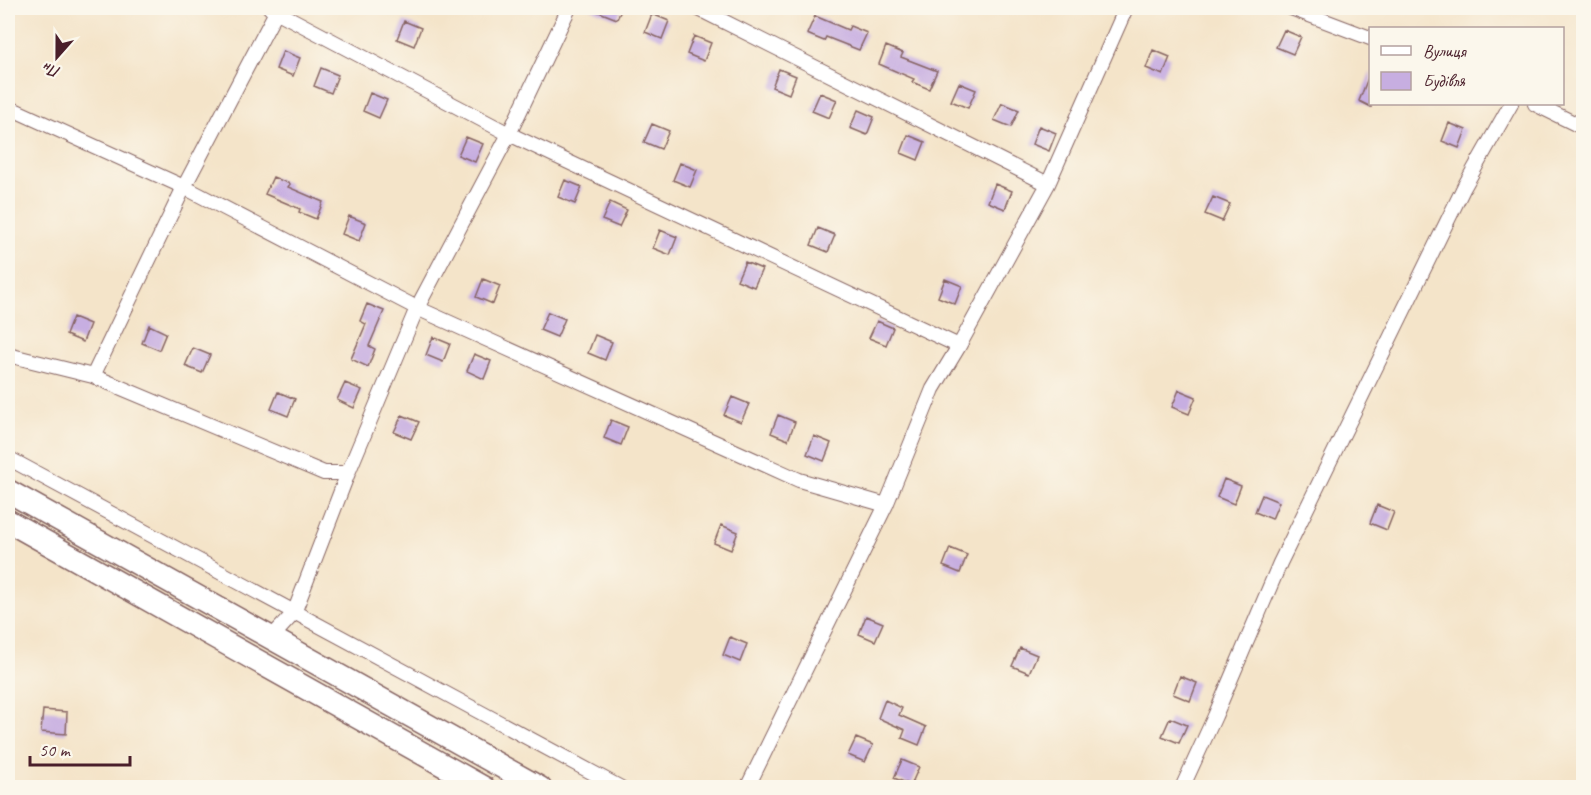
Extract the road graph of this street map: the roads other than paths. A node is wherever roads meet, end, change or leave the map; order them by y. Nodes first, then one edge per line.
1 (569, 8) edge
2 (697, 8) edge
3 (1126, 8) edge
4 (1291, 8) edge
5 (275, 9) edge
6 (1369, 37) edge
7 (1510, 105) edge
8 (1537, 105) edge
9 (8, 106) edge
10 (1584, 128) edge
11 (509, 134) junction
12 (1048, 184) junction
13 (184, 187) junction
14 (417, 308) junction
15 (959, 346) junction
16 (8, 355) edge
17 (93, 376) junction
18 (8, 458) edge
19 (348, 473) junction
20 (8, 491) edge
21 (886, 505) junction
22 (8, 522) edge
23 (294, 613) junction
24 (271, 638) junction
25 (484, 788) edge
26 (540, 788) edge
27 (621, 788) edge
28 (747, 788) edge
29 (1182, 788) edge

1 - 11 street
2 - 12 street
3 - 12 street
4 - 6 street
5 - 11 street
5 - 13 street
7 - 29 street
8 - 10 street
9 - 13 street
11 - 14 street
11 - 15 street
12 - 15 street
13 - 14 street
13 - 17 street
14 - 19 street
14 - 21 street
15 - 21 street
16 - 17 street
17 - 19 street
18 - 23 street
19 - 23 street
20 - 24 highway
21 - 28 street
22 - 25 highway
23 - 24 street
23 - 27 street
24 - 26 highway

